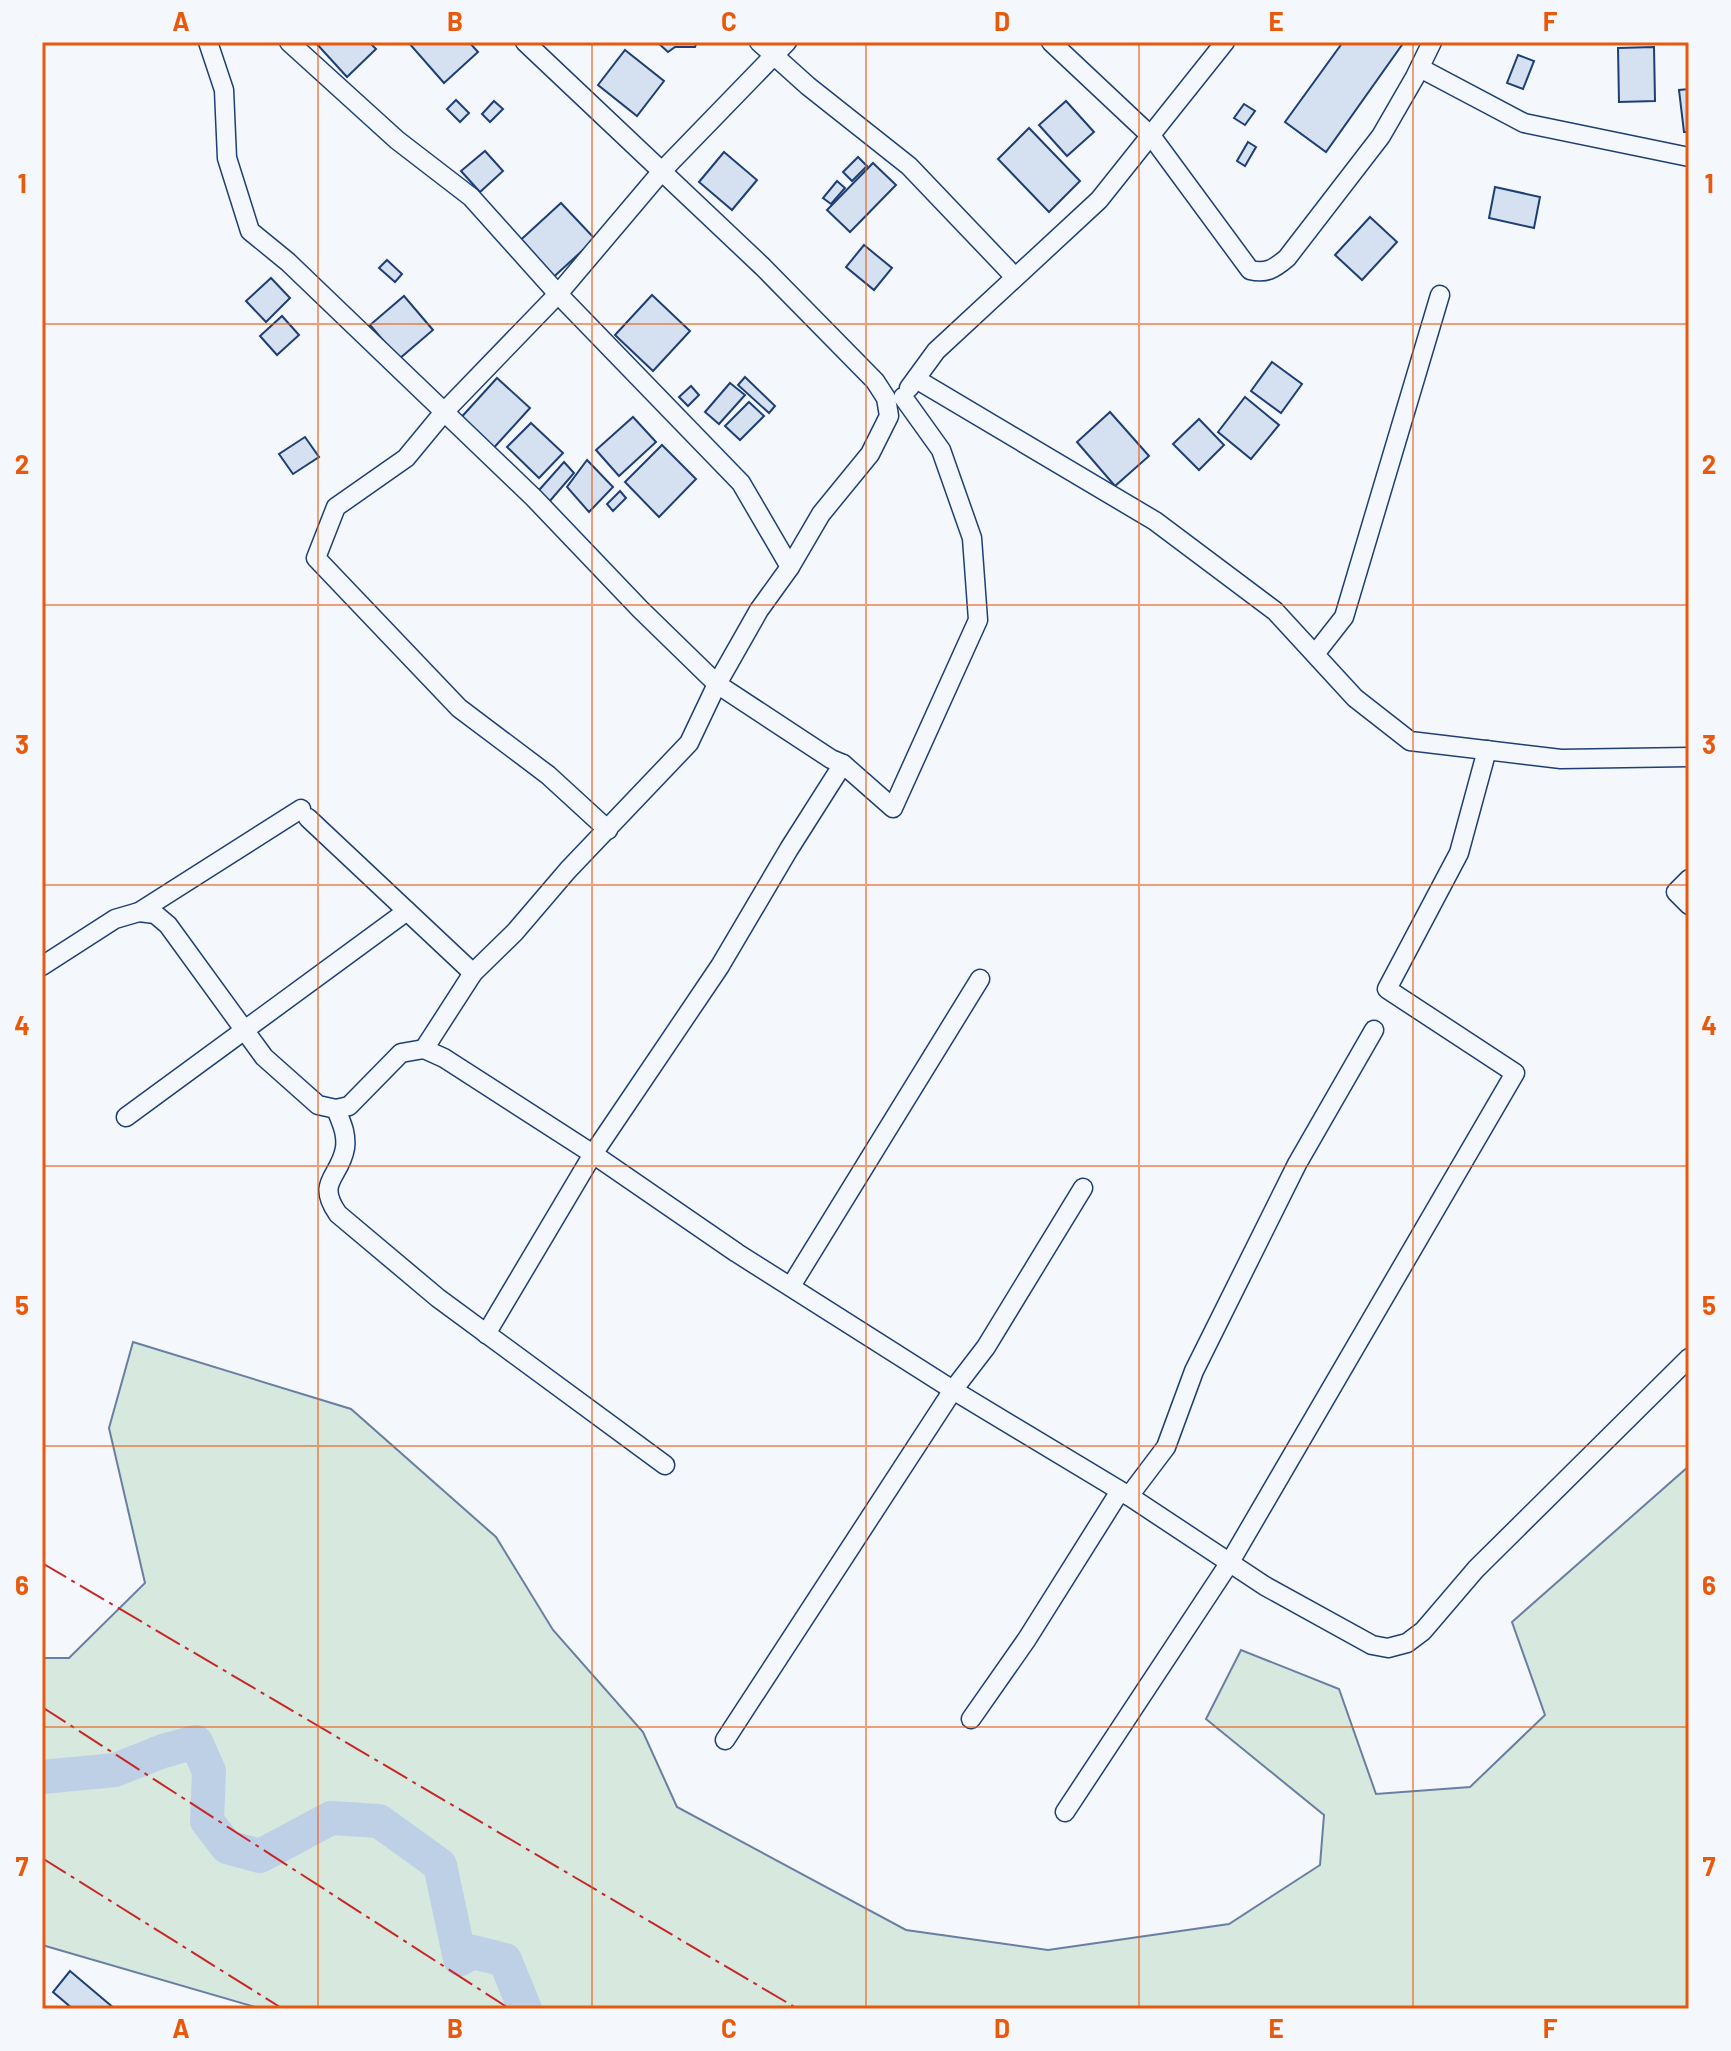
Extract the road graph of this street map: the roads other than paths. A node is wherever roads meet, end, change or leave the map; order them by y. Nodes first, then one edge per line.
1 (208, 42) edge
2 (289, 42) edge
3 (525, 42) edge
4 (759, 42) edge
5 (787, 42) edge
6 (1051, 42) edge
7 (1225, 42) edge
8 (1432, 42) edge
9 (773, 56) junction
10 (1420, 68) junction
11 (1152, 137) junction
12 (1689, 157) edge
13 (662, 171) junction
14 (1014, 276) junction
15 (558, 294) junction
16 (1440, 295) dead end
17 (916, 379) junction
18 (903, 397) junction
19 (444, 412) junction
20 (889, 416) junction
21 (790, 567) junction
22 (1315, 654) junction
23 (717, 684) junction
24 (1487, 750) junction
25 (1689, 757) edge
26 (843, 764) junction
27 (608, 830) junction
28 (1689, 879) edge
29 (1689, 905) edge
30 (407, 911) junction
31 (139, 912) junction
32 (42, 966) edge
33 (473, 973) junction
34 (980, 979) dead end
35 (1374, 1030) dead end
36 (245, 1031) junction
37 (424, 1049) junction
38 (336, 1109) junction
39 (126, 1117) dead end
40 (593, 1154) junction
41 (1083, 1188) dead end
42 (791, 1286) junction
43 (486, 1334) junction
44 (1689, 1358) edge
45 (953, 1390) junction
46 (665, 1465) dead end
47 (1124, 1493) junction
48 (1230, 1562) junction
49 (971, 1719) dead end
50 (725, 1740) dead end
51 (1065, 1812) dead end

1 - 19 street
2 - 15 street
3 - 13 street
4 - 9 street
5 - 9 street
6 - 11 street
7 - 11 street
8 - 10 street
9 - 13 street
9 - 14 street
10 - 11 street
10 - 12 street
11 - 14 street
13 - 15 street
13 - 20 street
14 - 17 street
15 - 19 street
15 - 21 street
16 - 22 street
17 - 18 street
17 - 22 street
18 - 20 street
18 - 26 street
19 - 23 street
19 - 27 street
20 - 21 street
21 - 23 street
22 - 24 street
23 - 26 street
23 - 27 street
24 - 25 street
24 - 48 street
26 - 40 street
27 - 33 street
28 - 29 street
30 - 31 street
30 - 33 street
30 - 36 street
31 - 32 street
31 - 36 street
33 - 37 street
34 - 42 street
35 - 47 street
36 - 38 street
36 - 39 street
37 - 38 street
37 - 40 street
38 - 43 street
40 - 42 street
40 - 43 street
41 - 45 street
42 - 45 street
43 - 46 street
44 - 48 street
45 - 47 street
45 - 50 street
47 - 48 street
47 - 49 street
48 - 51 street

